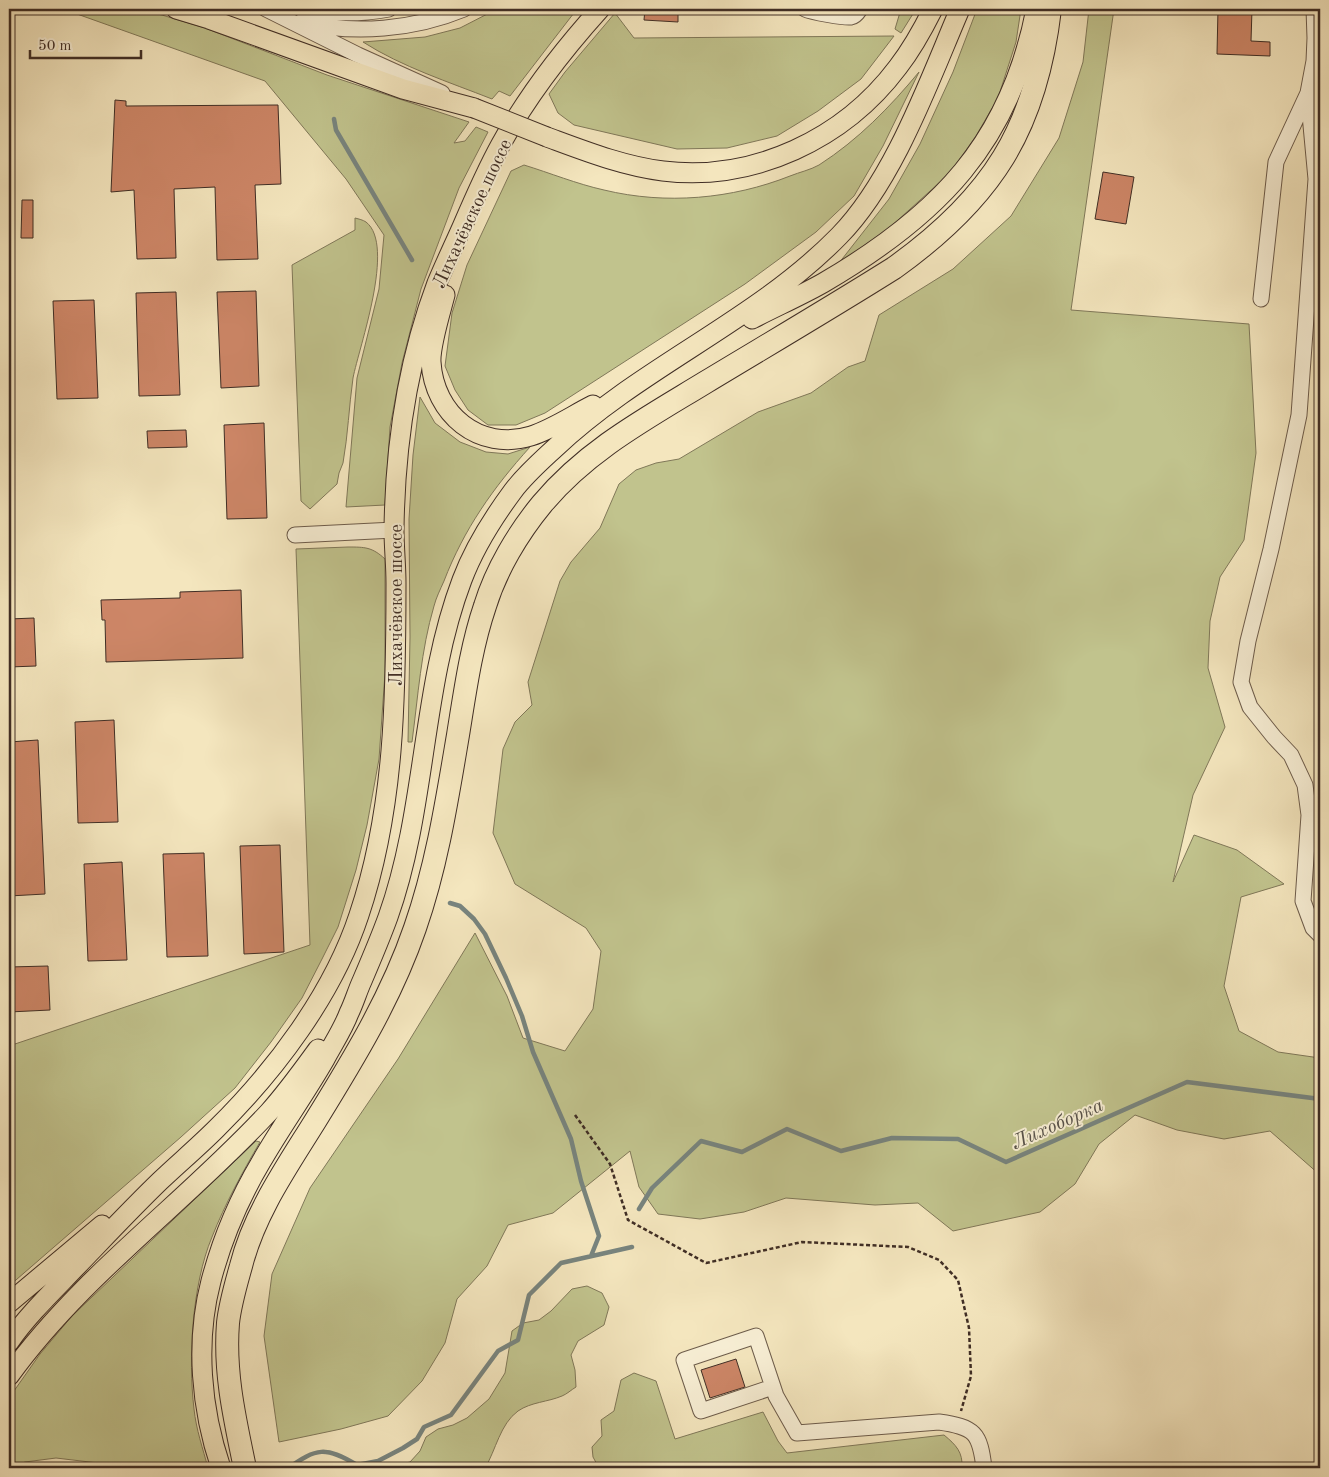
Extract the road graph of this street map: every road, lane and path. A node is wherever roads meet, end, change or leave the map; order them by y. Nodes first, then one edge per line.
1 (176, 9) edge
2 (267, 9) edge
3 (306, 9) edge
4 (389, 9) edge
5 (464, 9) edge
6 (600, 9) edge
7 (805, 9) edge
8 (860, 9) edge
9 (933, 9) edge
10 (960, 9) edge
11 (1036, 9) edge
12 (1050, 9) edge
13 (1314, 9) edge
14 (1308, 93) junction
15 (472, 107) junction
16 (460, 232) junction
17 (1261, 299) dead end
18 (688, 351) junction
19 (641, 379) junction
20 (394, 530) junction
21 (296, 535) dead end
22 (1320, 935) edge
23 (362, 981) junction
24 (575, 1115) dead end
25 (161, 1180) junction
26 (9, 1303) edge
27 (9, 1342) edge
28 (9, 1376) edge
29 (773, 1387) junction
30 (958, 1424) junction
31 (222, 1468) edge
32 (245, 1468) edge
33 (984, 1468) edge

1 - 15 main road
2 - 5 street
2 - 15 street
3 - 4 street
6 - 16 main road, Лихачёвское шоссе
7 - 8 street
9 - 15 main road, bridge
10 - 18 main road
11 - 18 main road
12 - 32 highway
13 - 14 street
14 - 17 street
14 - 22 street
16 - 19 main road
16 - 20 main road, Лихачёвское шоссе
18 - 19 main road
19 - 23 main road
20 - 21 street
20 - 25 main road, Лихачёвское шоссе
23 - 28 main road
23 - 31 main road
24 - 30 path
25 - 26 main road
25 - 27 main road
29 - 29 street
29 - 30 street
30 - 33 street

